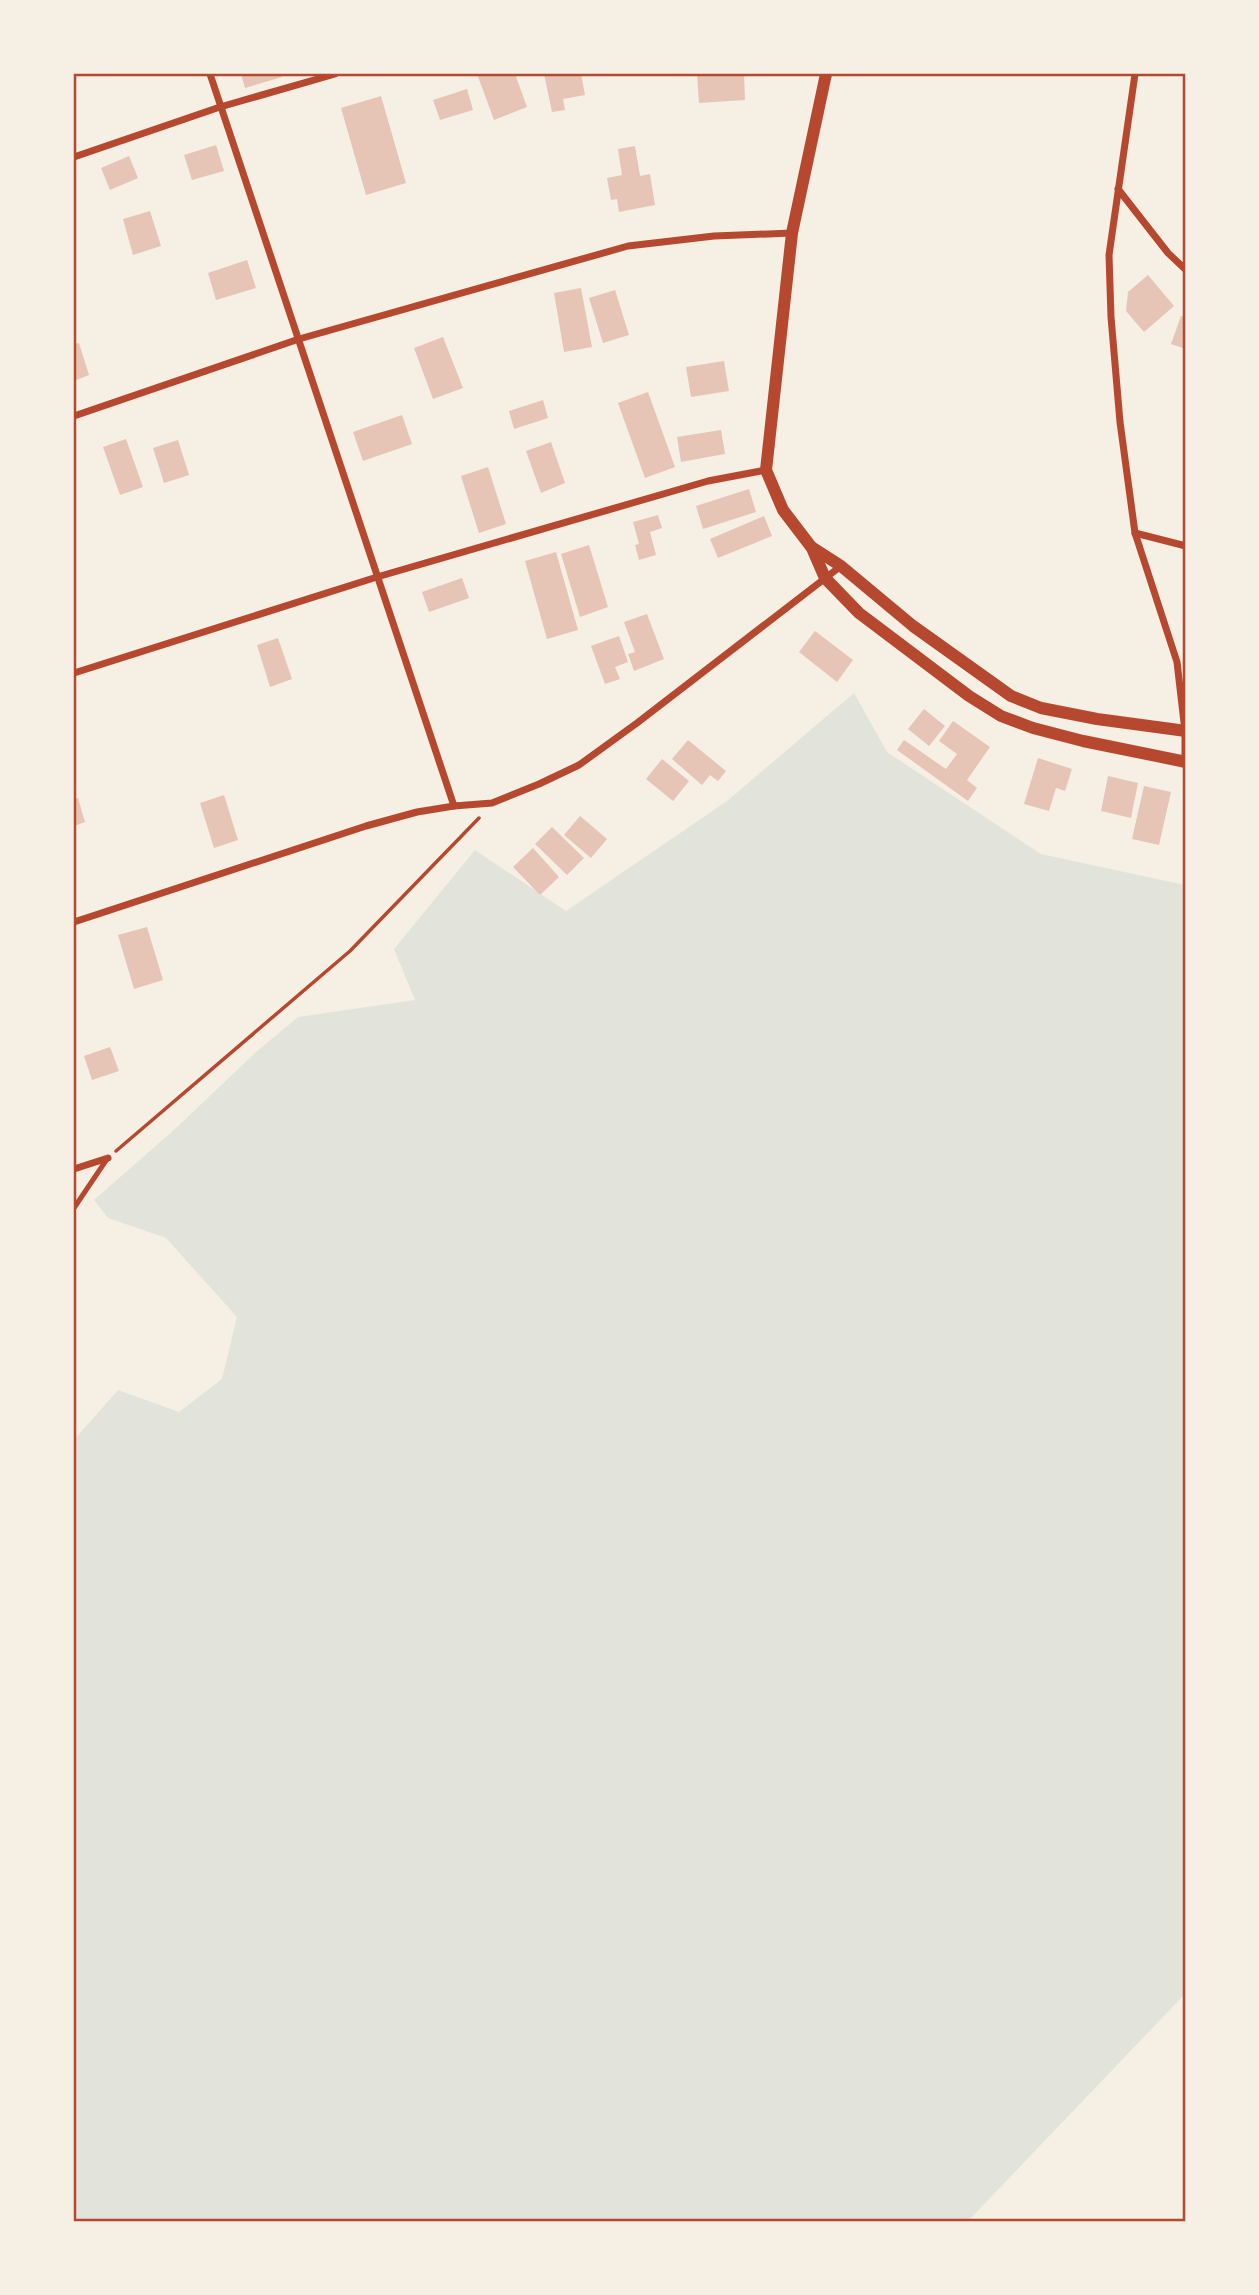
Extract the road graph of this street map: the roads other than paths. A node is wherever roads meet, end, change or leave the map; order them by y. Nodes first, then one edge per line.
1 (210, 74) edge
2 (335, 74) edge
3 (826, 74) edge
4 (1135, 74) edge
5 (220, 107) junction
6 (74, 157) edge
7 (1118, 189) junction
8 (792, 233) junction
9 (1185, 270) edge
10 (299, 339) junction
11 (74, 416) edge
12 (766, 470) junction
13 (1135, 533) junction
14 (1185, 546) edge
15 (812, 548) junction
16 (841, 566) junction
17 (377, 577) junction
18 (825, 578) junction
19 (74, 673) edge
20 (1185, 731) edge
21 (1185, 762) edge
22 (454, 806) junction
23 (74, 922) edge
24 (108, 1158) joint
25 (74, 1169) edge
26 (74, 1208) edge

1 - 5 street
2 - 5 street
3 - 8 street
4 - 7 street
5 - 6 street
5 - 10 street
7 - 9 street
7 - 13 street
8 - 10 street
8 - 12 street
10 - 11 street
10 - 17 street
12 - 15 street
12 - 17 street
13 - 14 street
13 - 20 street
15 - 16 street
15 - 18 street
16 - 18 street
16 - 20 street
17 - 19 street
17 - 22 street
18 - 21 street
18 - 22 street
20 - 21 street
22 - 23 street
24 - 25 street
24 - 26 lane

